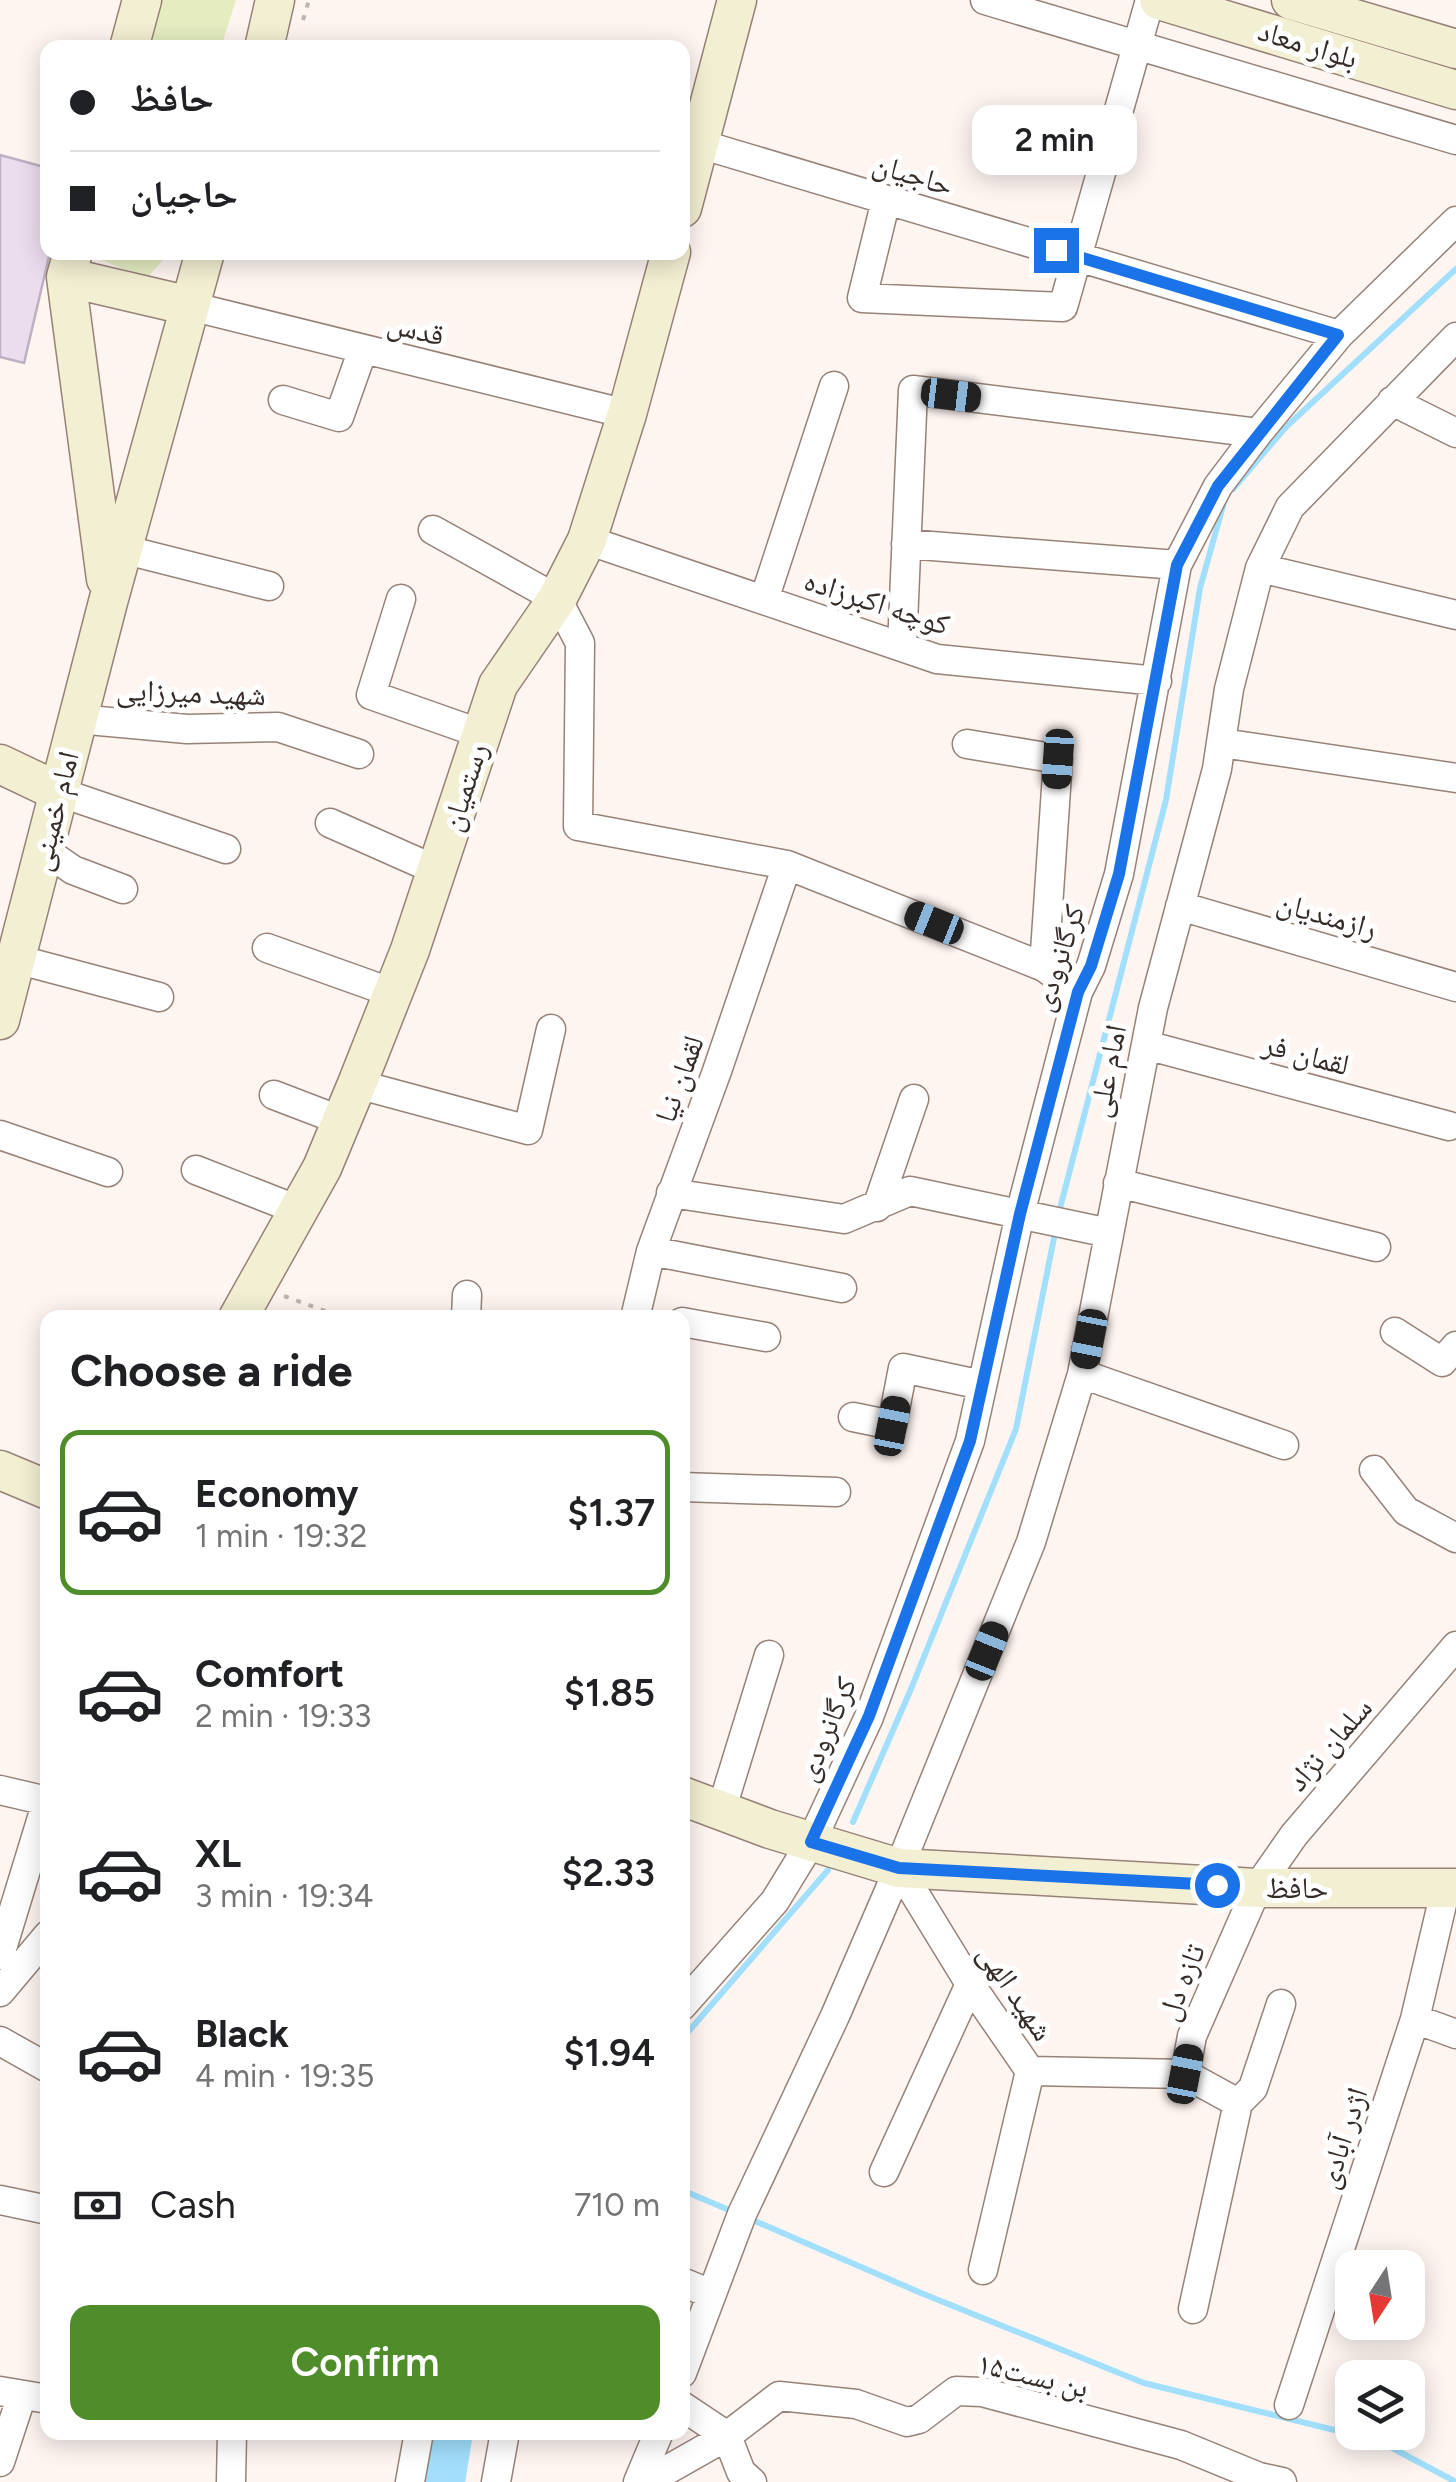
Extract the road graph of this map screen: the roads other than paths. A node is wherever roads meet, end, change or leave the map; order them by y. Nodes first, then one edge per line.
1 (142, 0) edge
2 (274, 0) edge
3 (738, 0) edge
4 (985, 0) edge
5 (1150, 0) edge
6 (1159, 0) edge
7 (1301, 3) edge
8 (131, 40) edge
9 (266, 40) edge
10 (1301, 42) junction
11 (1136, 45) junction
12 (1456, 49) edge
13 (1456, 90) edge
14 (1456, 140) edge
15 (700, 144) junction
16 (690, 180) edge
17 (886, 200) junction
18 (1456, 220) edge
19 (1080, 258) junction
20 (203, 260) edge
21 (669, 260) edge
22 (69, 265) edge
23 (190, 306) junction
24 (1338, 335) junction
25 (1456, 338) edge
26 (363, 349) junction
27 (834, 386) dead end
28 (283, 400) dead end
29 (1392, 401) junction
30 (628, 414) junction
31 (1258, 433) junction
32 (1456, 433) edge
33 (433, 530) dead end
34 (587, 540) junction
35 (906, 544) junction
36 (122, 548) junction
37 (1177, 565) junction
38 (1260, 568) junction
39 (269, 586) dead end
40 (401, 599) dead end
41 (557, 600) junction
42 (764, 600) junction
43 (108, 602) junction
44 (1456, 615) edge
45 (902, 647) junction
46 (1157, 681) junction
47 (78, 719) junction
48 (482, 734) junction
49 (1222, 743) junction
50 (967, 744) dead end
51 (359, 754) dead end
52 (0, 764) edge
53 (1456, 778) edge
54 (58, 792) junction
55 (330, 823) dead end
56 (44, 850) junction
57 (226, 850) dead end
58 (787, 864) junction
59 (436, 870) junction
60 (123, 888) dead end
61 (1180, 906) junction
62 (266, 948) dead end
63 (16, 959) junction
64 (1044, 966) junction
65 (1456, 987) edge
66 (1078, 992) junction
67 (393, 993) junction
68 (159, 997) dead end
69 (0, 1020) edge
70 (550, 1030) dead end
71 (1146, 1045) junction
72 (357, 1084) junction
73 (274, 1095) dead end
74 (914, 1099) dead end
75 (342, 1121) junction
76 (1449, 1126) dead end
77 (0, 1134) edge
78 (196, 1170) dead end
79 (108, 1172) dead end
80 (1118, 1183) junction
81 (671, 1193) junction
82 (877, 1207) junction
83 (298, 1210) junction
84 (1020, 1214) junction
85 (1108, 1233) junction
86 (1376, 1247) dead end
87 (651, 1252) junction
88 (842, 1288) dead end
89 (246, 1302) edge
90 (643, 1310) edge
91 (690, 1323) edge
92 (1396, 1332) dead end
93 (766, 1337) dead end
94 (1456, 1346) edge
95 (1082, 1374) junction
96 (982, 1386) junction
97 (853, 1417) dead end
98 (1284, 1445) dead end
99 (0, 1470) edge
100 (1374, 1470) dead end
101 (40, 1487) edge
102 (690, 1488) edge
103 (836, 1492) dead end
104 (1456, 1538) edge
105 (1456, 1646) edge
106 (769, 1655) dead end
107 (0, 1790) edge
108 (40, 1799) edge
109 (690, 1799) edge
110 (721, 1810) junction
111 (40, 1823) edge
112 (811, 1842) junction
113 (899, 1868) junction
114 (1451, 1887) edge
115 (1257, 1888) junction
116 (40, 1944) edge
117 (0, 1955) edge
118 (970, 1984) junction
119 (0, 1992) edge
120 (690, 1997) edge
121 (1281, 2004) dead end
122 (1415, 2019) junction
123 (1456, 2034) edge
124 (0, 2041) edge
125 (40, 2064) edge
126 (1030, 2071) junction
127 (1185, 2074) junction
128 (1238, 2103) junction
129 (884, 2172) dead end
130 (0, 2200) edge
131 (40, 2208) edge
132 (983, 2270) dead end
133 (690, 2285) edge
134 (711, 2294) junction
135 (1193, 2309) dead end
136 (690, 2351) edge
137 (23, 2395) edge
138 (1289, 2405) dead end
139 (690, 2411) edge
140 (727, 2436) junction
141 (232, 2440) edge
142 (418, 2440) edge
143 (504, 2440) edge
144 (656, 2440) edge
145 (0, 2462) edge
146 (231, 2482) edge
147 (410, 2482) edge
148 (496, 2482) edge
149 (638, 2482) edge
150 (646, 2482) edge
151 (752, 2482) edge
152 (1282, 2482) edge

1 - 8 street
2 - 9 street
3 - 15 street
4 - 11 street
5 - 11 street
6 - 10 street, بلوار معاد
7 - 10 street
7 - 12 street, بلوار معاد
10 - 13 street, بلوار معاد
11 - 14 street
11 - 19 street
15 - 16 street
15 - 17 street, حاجیان
17 - 19 street, حاجیان
17 - 19 street
18 - 24 street, کرگانرودی
19 - 24 street, حاجیان
20 - 23 street, امام خمینی
21 - 30 street, رستمیان
22 - 23 street
22 - 43 street, امام خمینی
23 - 26 street, قدس
23 - 36 street, امام خمینی
24 - 31 street, کرگانرودی
25 - 29 street, امام علی
26 - 28 street
26 - 30 street, قدس
27 - 42 street
29 - 32 street
29 - 38 street, امام علی
30 - 34 street, رستمیان
31 - 35 street
31 - 37 street, کرگانرودی
33 - 41 street
34 - 41 street, رستمیان
34 - 42 street, کوچه اکبرزاده
35 - 37 street
35 - 45 street
36 - 39 street
36 - 43 street, امام خمینی
37 - 46 street, کرگانرودی
38 - 44 street
38 - 49 street, امام علی
40 - 48 street
41 - 48 street, رستمیان
41 - 58 street
42 - 45 street, کوچه اکبرزاده
43 - 47 street, امام خمینی
45 - 46 street, کوچه اکبرزاده
46 - 66 street, کرگانرودی
47 - 51 street, شهید میرزایی
47 - 54 street, امام خمینی
48 - 59 street, رستمیان
49 - 53 street
49 - 61 street, امام علی
50 - 64 street
52 - 54 street
54 - 56 street, امام خمینی
54 - 57 street
55 - 59 street
56 - 60 street
56 - 63 street, امام خمینی
58 - 64 street
58 - 81 street, لقمان نیا
59 - 67 street, رستمیان
61 - 65 street, رازمندیان
61 - 71 street, امام علی
62 - 67 street
63 - 68 street
63 - 69 street, امام خمینی
64 - 66 street
66 - 84 street, کرگانرودی
67 - 72 street, رستمیان
70 - 72 street
71 - 76 street, لقمان فر
71 - 80 street, امام علی
72 - 75 street, رستمیان
73 - 75 street
74 - 82 street
75 - 83 street, رستمیان
77 - 79 street
78 - 83 street
80 - 85 street, امام علی
80 - 86 street
81 - 82 street
81 - 87 street, لقمان نیا
82 - 84 street
83 - 89 street, رستمیان
84 - 85 street
84 - 96 street, کرگانرودی
85 - 95 street, امام علی
87 - 88 street
87 - 90 street, لقمان نیا
91 - 93 street
92 - 94 street
95 - 98 street
95 - 113 street, امام علی
96 - 97 street
96 - 112 street, کرگانرودی
99 - 101 street
100 - 104 street
102 - 103 street
105 - 115 street, سلمان نژاد
106 - 110 street
107 - 108 street
109 - 110 street, حافظ
110 - 112 street, حافظ
111 - 117 street
112 - 113 street, حافظ
112 - 120 street, کرگانرودی
113 - 115 street, حافظ
113 - 118 street, شهید الهی
113 - 134 street, امام علی
114 - 115 street, حافظ
114 - 122 street, اژدر آبادی
115 - 127 street, تازه دل
116 - 119 street
118 - 126 street, شهید الهی
118 - 129 street
121 - 128 street
122 - 123 street
122 - 138 street, اژدر آبادی
124 - 125 street
126 - 127 street, شهید الهی
126 - 132 street
127 - 128 street
128 - 135 street
130 - 131 street
133 - 134 street
134 - 136 street, امام علی
137 - 145 street
139 - 140 street
140 - 150 street, بن بست۱۵
140 - 151 street
140 - 152 street, بن بست۱۵
141 - 146 street
142 - 147 street
143 - 148 street
144 - 149 street

